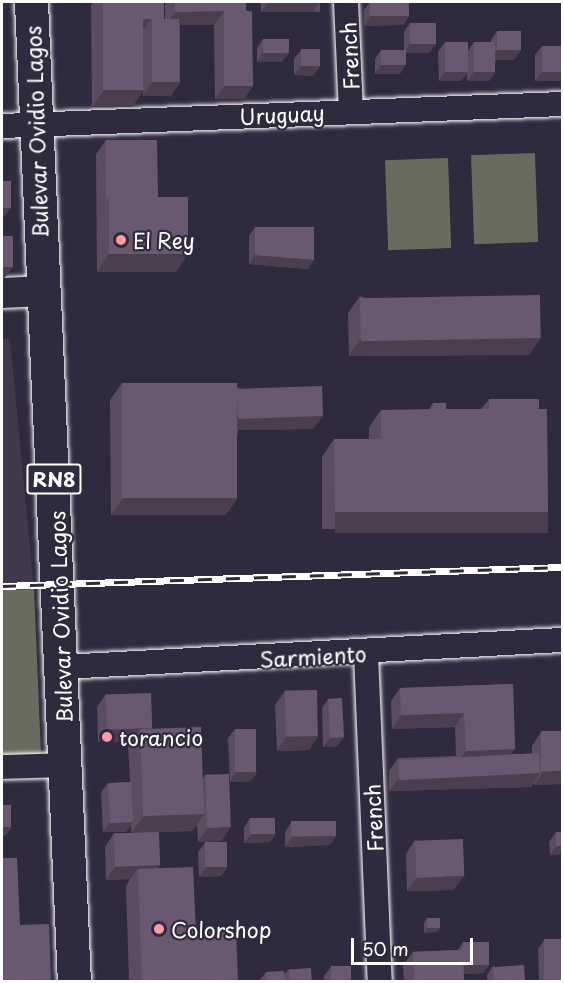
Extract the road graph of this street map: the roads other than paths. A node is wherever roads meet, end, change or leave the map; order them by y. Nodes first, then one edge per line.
1 (31, 2) edge
2 (346, 2) edge
3 (562, 104) edge
4 (351, 111) junction
5 (35, 125) junction
6 (2, 126) edge
7 (43, 291) junction
8 (2, 293) edge
9 (562, 640) edge
10 (366, 654) junction
11 (63, 667) junction
12 (65, 765) junction
13 (2, 767) edge
14 (74, 981) edge
15 (380, 981) edge

1 - 5 highway, Bulevar Ovidio Lagos / RN8
2 - 4 street, French
3 - 4 street, Uruguay
4 - 5 street, Uruguay
5 - 6 street, Uruguay
5 - 7 highway, Bulevar Ovidio Lagos / RN8
7 - 8 main road
7 - 11 highway, Bulevar Ovidio Lagos / RN8
9 - 10 street, Sarmiento
10 - 11 street, Sarmiento
10 - 15 street, French
11 - 12 highway, Bulevar Ovidio Lagos / RN8
12 - 13 street
12 - 14 highway, Bulevar Ovidio Lagos / RN8

